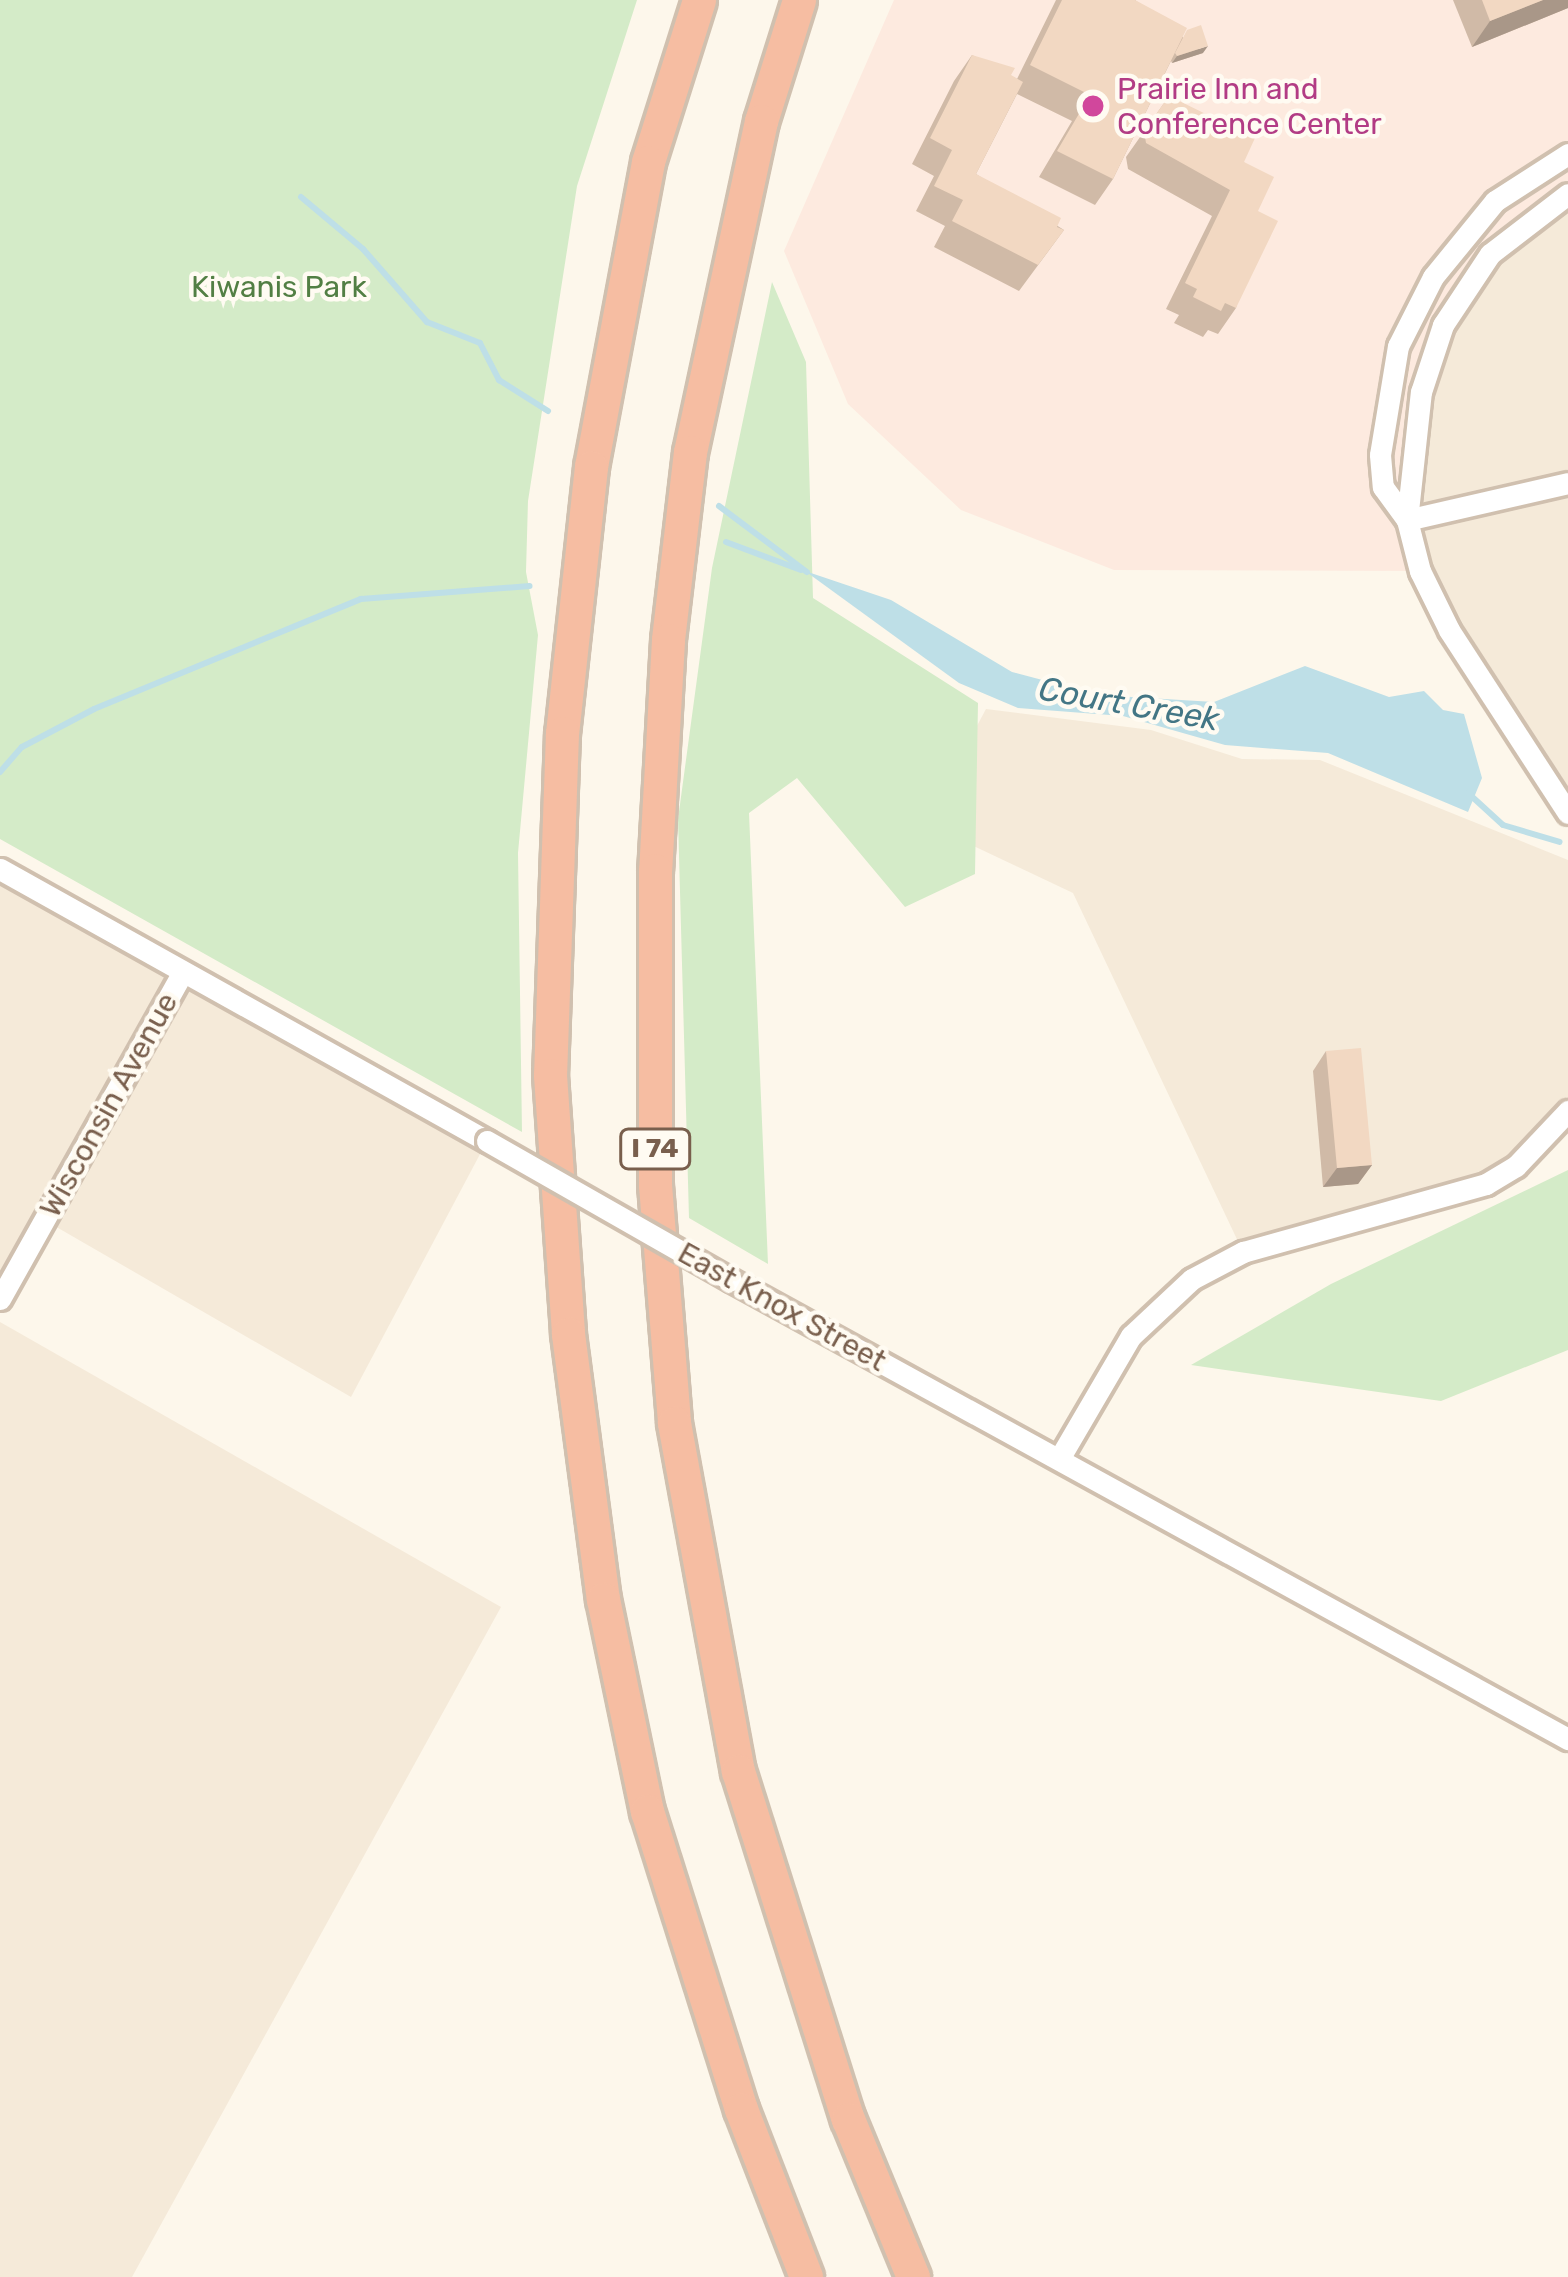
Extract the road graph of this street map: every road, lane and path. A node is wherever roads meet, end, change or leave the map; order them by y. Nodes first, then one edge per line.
1 (699, 0) edge
2 (799, 0) edge
3 (818, 0) edge
4 (761, 121) junction
5 (1568, 154) edge
6 (1568, 194) edge
7 (1568, 483) edge
8 (1407, 520) junction
9 (1557, 775) edge
10 (1568, 813) edge
11 (0, 869) edge
12 (182, 974) junction
13 (1568, 1111) edge
14 (0, 1299) edge
15 (1059, 1459) junction
16 (1568, 1739) edge
17 (806, 2277) edge
18 (913, 2277) edge

1 - 17 highway
2 - 4 highway, I 74
3 - 4 highway
4 - 18 highway, I 74
5 - 8 street
6 - 8 street
7 - 8 street
8 - 9 street
9 - 10 street
11 - 12 street, East Knox Street
12 - 14 street, Wisconsin Avenue
12 - 15 street, East Knox Street, bridge
13 - 15 street
15 - 16 street, East Knox Street

